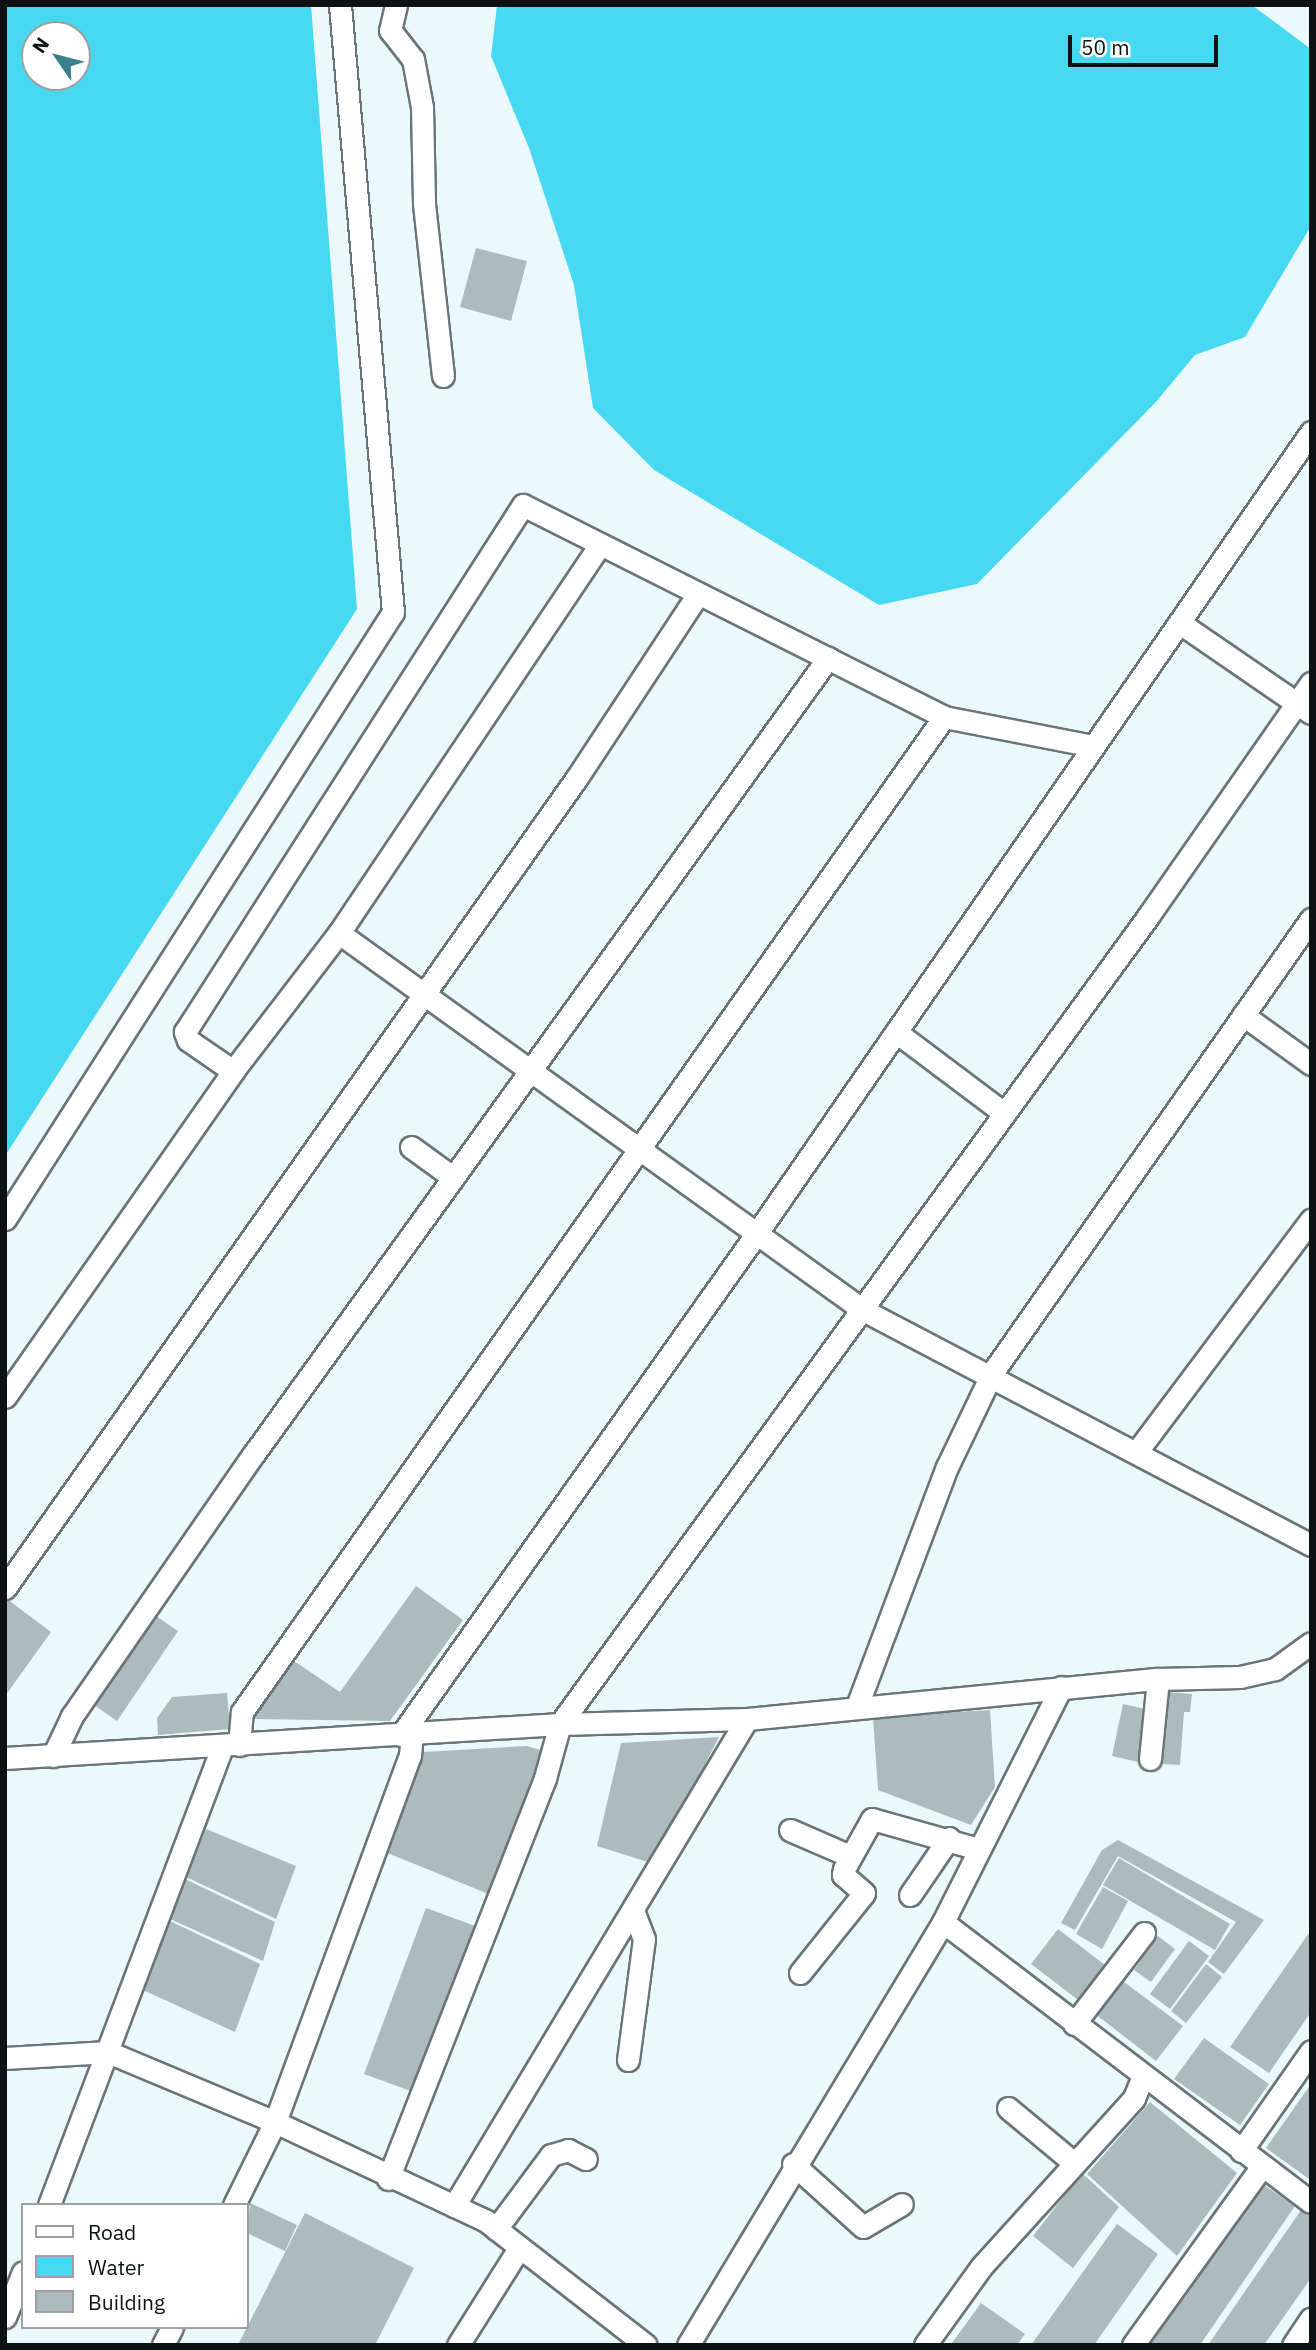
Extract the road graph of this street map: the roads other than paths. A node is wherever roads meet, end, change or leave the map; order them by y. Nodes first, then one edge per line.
1 (340, 5) edge
2 (396, 5) edge
3 (443, 376) dead end
4 (1311, 432) edge
5 (598, 547) junction
6 (698, 594) junction
7 (1180, 623) junction
8 (828, 658) junction
9 (1311, 683) edge
10 (1304, 708) edge
11 (944, 717) junction
12 (1093, 746) junction
13 (1311, 919) edge
14 (339, 933) junction
15 (421, 996) junction
16 (1243, 1015) junction
17 (896, 1032) junction
18 (1311, 1064) edge
19 (529, 1069) junction
20 (233, 1072) junction
21 (1004, 1113) junction
22 (411, 1147) dead end
23 (642, 1152) junction
24 (452, 1176) junction
25 (5, 1219) edge
26 (1311, 1220) edge
27 (757, 1233) junction
28 (863, 1310) junction
29 (992, 1373) junction
30 (5, 1397) edge
31 (1138, 1450) junction
32 (1311, 1545) edge
33 (5, 1588) edge
34 (1311, 1643) edge
35 (1158, 1679) junction
36 (1061, 1687) junction
37 (858, 1706) junction
38 (747, 1719) junction
39 (560, 1724) junction
40 (407, 1735) junction
41 (230, 1745) junction
42 (52, 1756) junction
43 (5, 1758) edge
44 (1150, 1759) dead end
45 (790, 1830) dead end
46 (950, 1838) junction
47 (979, 1849) junction
48 (850, 1856) junction
49 (910, 1895) dead end
50 (633, 1910) junction
51 (943, 1922) junction
52 (1144, 1933) dead end
53 (800, 1973) dead end
54 (1074, 2024) junction
55 (1311, 2051) edge
56 (108, 2052) junction
57 (5, 2058) edge
58 (628, 2060) dead end
59 (1142, 2078) junction
60 (1008, 2108) dead end
61 (275, 2122) junction
62 (1241, 2151) junction
63 (586, 2159) dead end
64 (1074, 2163) junction
65 (793, 2164) junction
66 (1262, 2165) junction
67 (388, 2179) junction
68 (1311, 2202) edge
69 (50, 2203) edge
70 (235, 2203) edge
71 (902, 2204) dead end
72 (454, 2206) junction
73 (496, 2229) junction
74 (519, 2248) junction
75 (21, 2277) edge
76 (5, 2317) edge
77 (1311, 2318) edge
78 (171, 2329) edge
79 (163, 2345) edge
80 (458, 2345) edge
81 (646, 2345) edge
82 (688, 2345) edge
83 (925, 2345) edge
84 (1133, 2345) edge
85 (1293, 2345) edge

1 - 25 street
2 - 3 street
4 - 7 street
5 - 6 street
5 - 14 street
5 - 20 street
6 - 8 street
6 - 15 street
7 - 10 street
7 - 12 street
8 - 11 street
8 - 19 street
9 - 10 street
10 - 21 street
11 - 12 street
11 - 23 street
12 - 17 street
13 - 16 street
14 - 15 street
14 - 20 street
15 - 19 street
15 - 33 street
16 - 18 street
16 - 29 street
17 - 21 street
17 - 27 street
19 - 23 street
19 - 24 street
20 - 30 street
21 - 28 street
22 - 24 street
23 - 27 street
23 - 41 street
24 - 42 street
26 - 31 street
27 - 28 street
27 - 40 street
28 - 29 street
28 - 39 street
29 - 31 street
29 - 37 street
31 - 32 street
34 - 35 street
35 - 36 street
35 - 44 street
36 - 37 street
36 - 47 street
37 - 38 street
38 - 39 street
38 - 50 street
39 - 40 street
39 - 67 street
40 - 41 street
40 - 61 street
41 - 42 street
41 - 56 street
42 - 43 street
45 - 48 street
46 - 47 street
46 - 48 street
46 - 49 street
47 - 51 street
48 - 53 street
50 - 58 street
50 - 72 street
51 - 54 street
51 - 65 street
52 - 54 street
54 - 59 street
55 - 62 street
56 - 57 street
56 - 61 street
56 - 69 street
59 - 62 street
59 - 64 street
60 - 64 street
61 - 67 street
61 - 70 street
62 - 66 street
63 - 73 street
64 - 83 street
65 - 71 street
65 - 82 street
66 - 68 street
66 - 84 street
67 - 72 street
72 - 73 street
73 - 74 street
74 - 80 street
74 - 81 street
75 - 76 street
77 - 85 street
78 - 79 street

